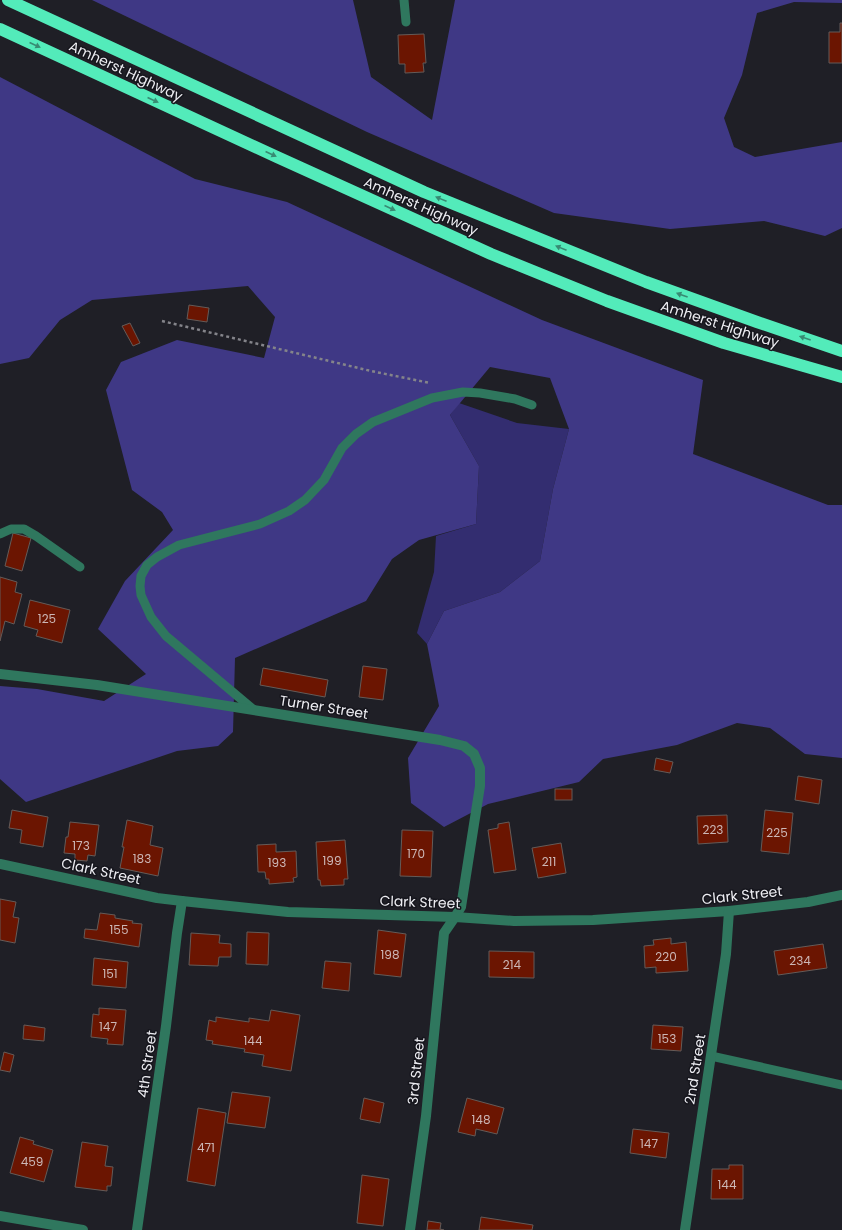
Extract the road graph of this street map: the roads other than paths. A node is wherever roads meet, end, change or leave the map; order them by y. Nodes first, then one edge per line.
1 (8, 0) edge
2 (404, 0) edge
3 (406, 22) dead end
4 (0, 29) edge
5 (842, 350) edge
6 (842, 378) edge
7 (532, 405) dead end
8 (0, 534) edge
9 (80, 567) dead end
10 (0, 674) edge
11 (254, 710) junction
12 (0, 864) edge
13 (842, 895) edge
14 (182, 901) junction
15 (729, 911) junction
16 (455, 917) junction
17 (711, 1056) junction
18 (842, 1085) edge
19 (0, 1216) edge
20 (83, 1230) edge
21 (136, 1230) edge
22 (410, 1230) edge
23 (685, 1230) edge

5 -> 1 highway, Amherst Highway
2 - 3 lane
4 -> 6 highway, Amherst Highway
7 - 11 lane
8 - 9 lane
10 - 11 street, Turner Street
11 - 16 street, Turner Street
12 - 14 street, Clark Street
13 - 15 street, Clark Street
14 - 16 street, Clark Street
14 - 21 street, 4th Street
15 - 16 street, Clark Street
15 - 17 street, 2nd Street
16 - 22 street, 3rd Street
17 - 18 lane
17 - 23 street, 2nd Street
19 - 20 street

